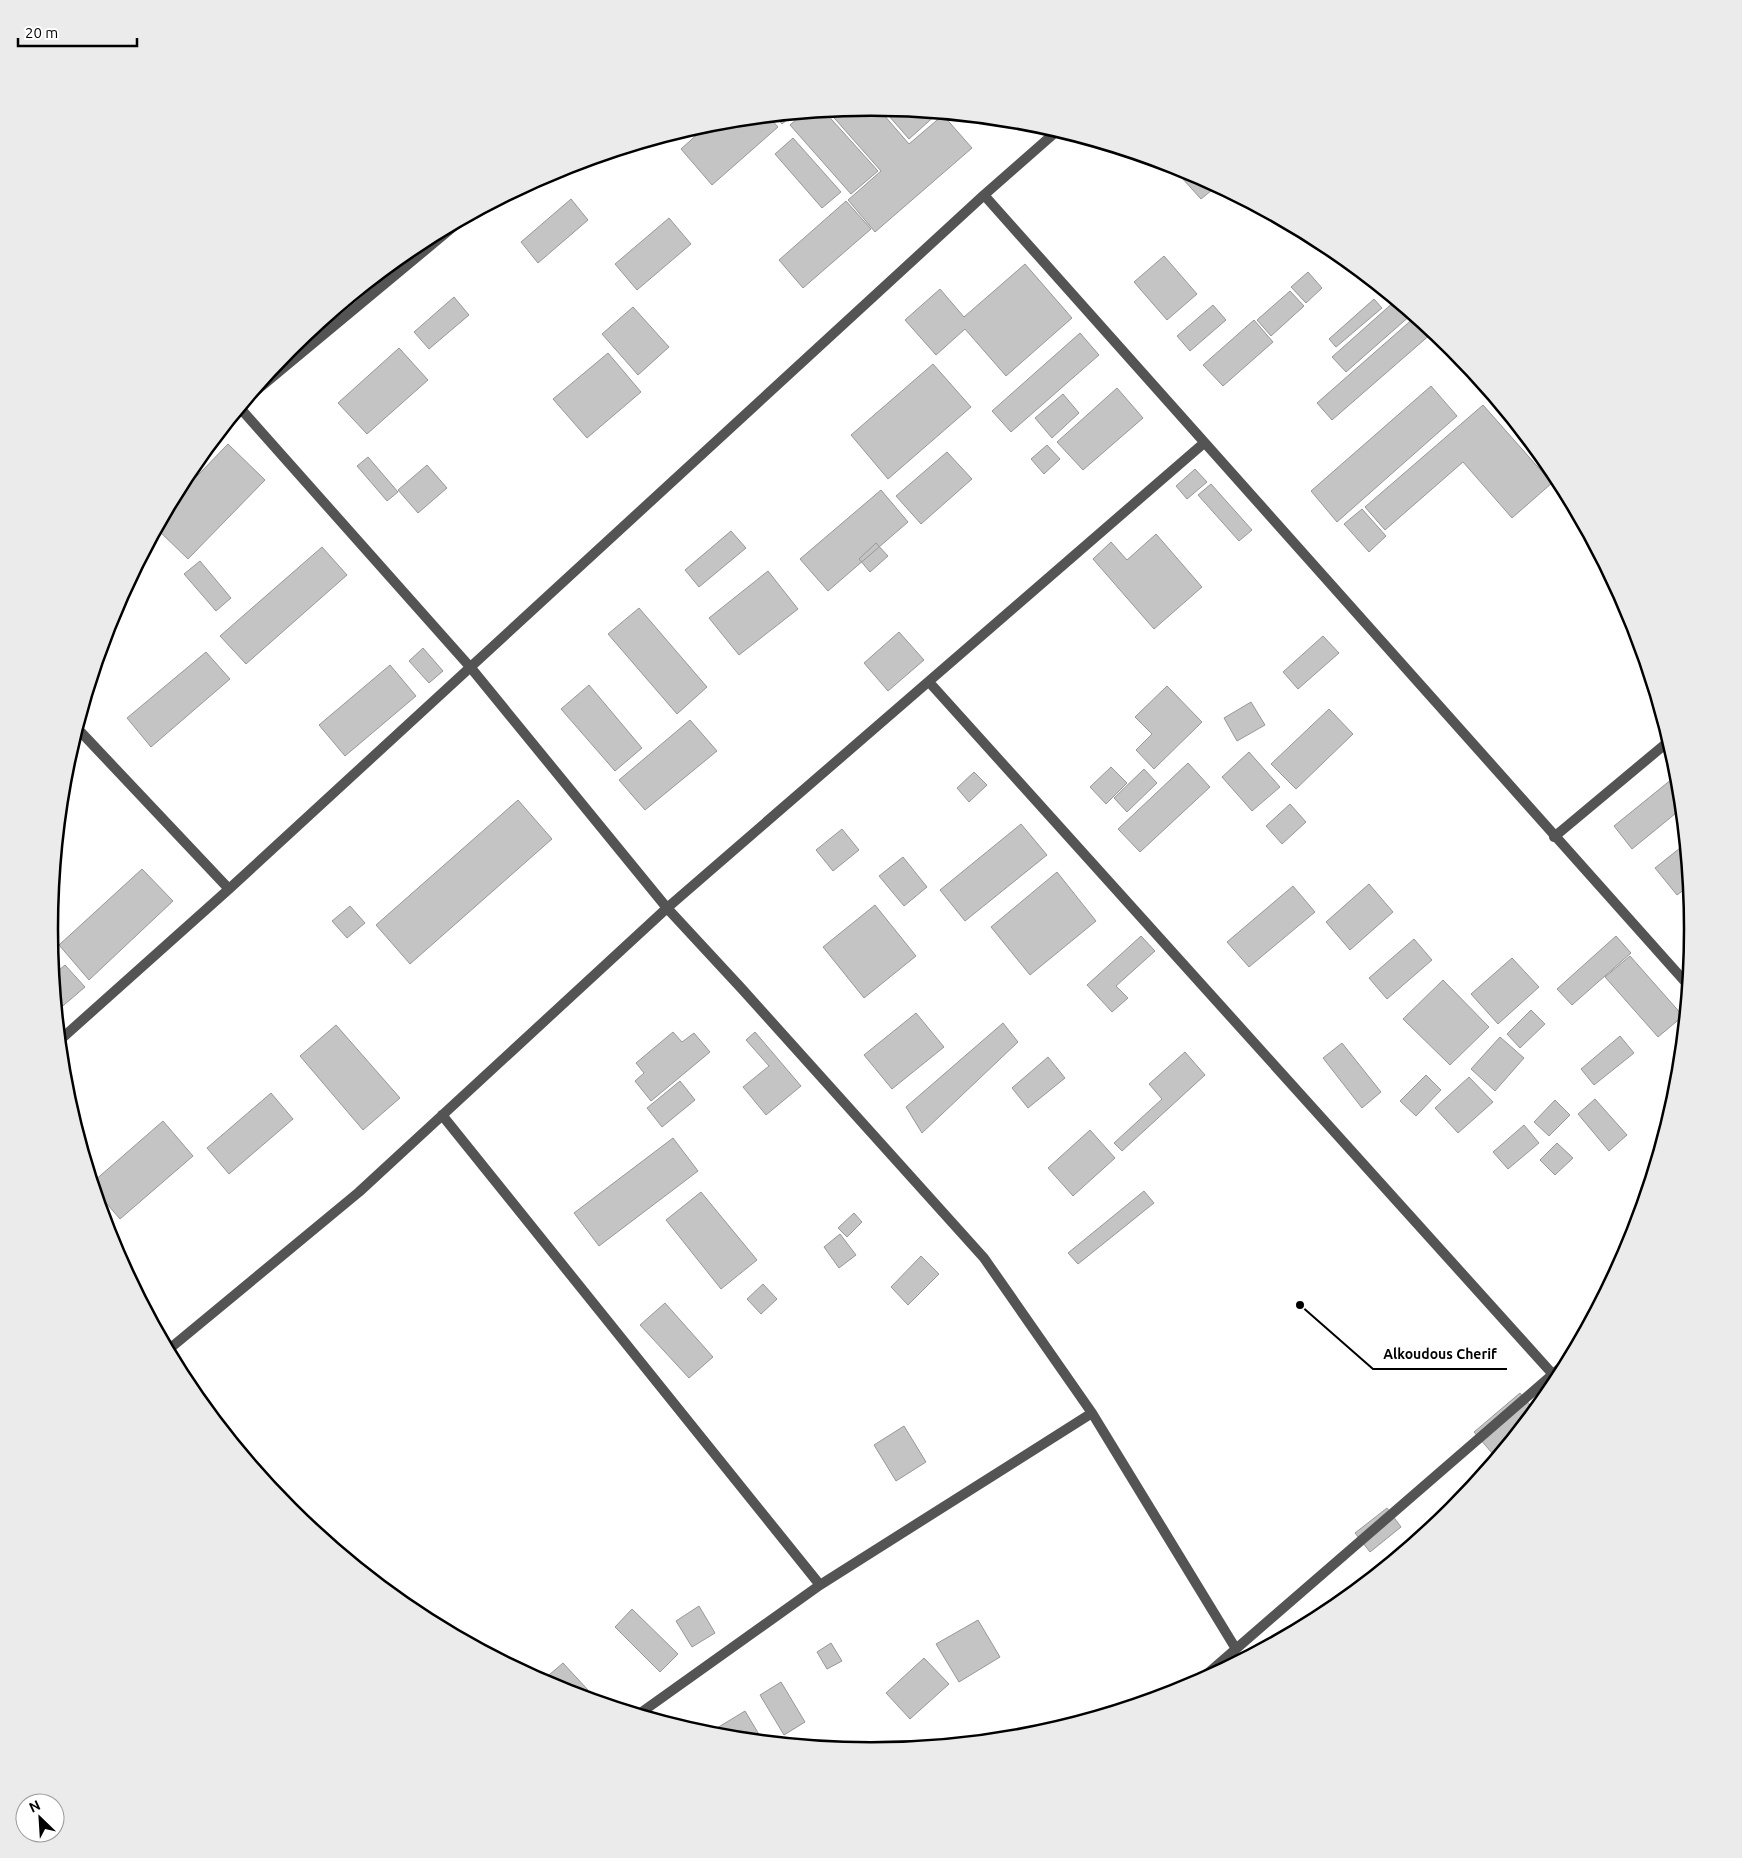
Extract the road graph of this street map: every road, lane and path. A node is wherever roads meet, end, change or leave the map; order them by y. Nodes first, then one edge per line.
1 (1051, 136) edge
2 (984, 196) junction
3 (431, 245) edge
4 (280, 371) edge
5 (244, 412) edge
6 (1204, 443) junction
7 (471, 668) junction
8 (929, 682) junction
9 (82, 733) edge
10 (1663, 746) edge
11 (1554, 836) junction
12 (229, 889) junction
13 (666, 908) junction
14 (1683, 979) edge
15 (64, 1036) edge
16 (442, 1115) junction
17 (173, 1346) edge
18 (1552, 1373) edge
19 (1540, 1390) edge
20 (1092, 1413) junction
21 (820, 1585) junction
22 (1236, 1649) junction
23 (1217, 1665) edge
24 (645, 1710) edge

1 - 2 street
2 - 6 street
2 - 7 street
3 - 4 street
5 - 7 street
6 - 8 street
6 - 11 street
7 - 12 street
7 - 13 street
8 - 13 street
8 - 18 street
9 - 12 street
10 - 11 street
11 - 14 street
12 - 15 street
13 - 16 street
13 - 20 street
16 - 17 street
16 - 21 street
19 - 22 street
20 - 21 street
20 - 22 street
21 - 24 street
22 - 23 street

